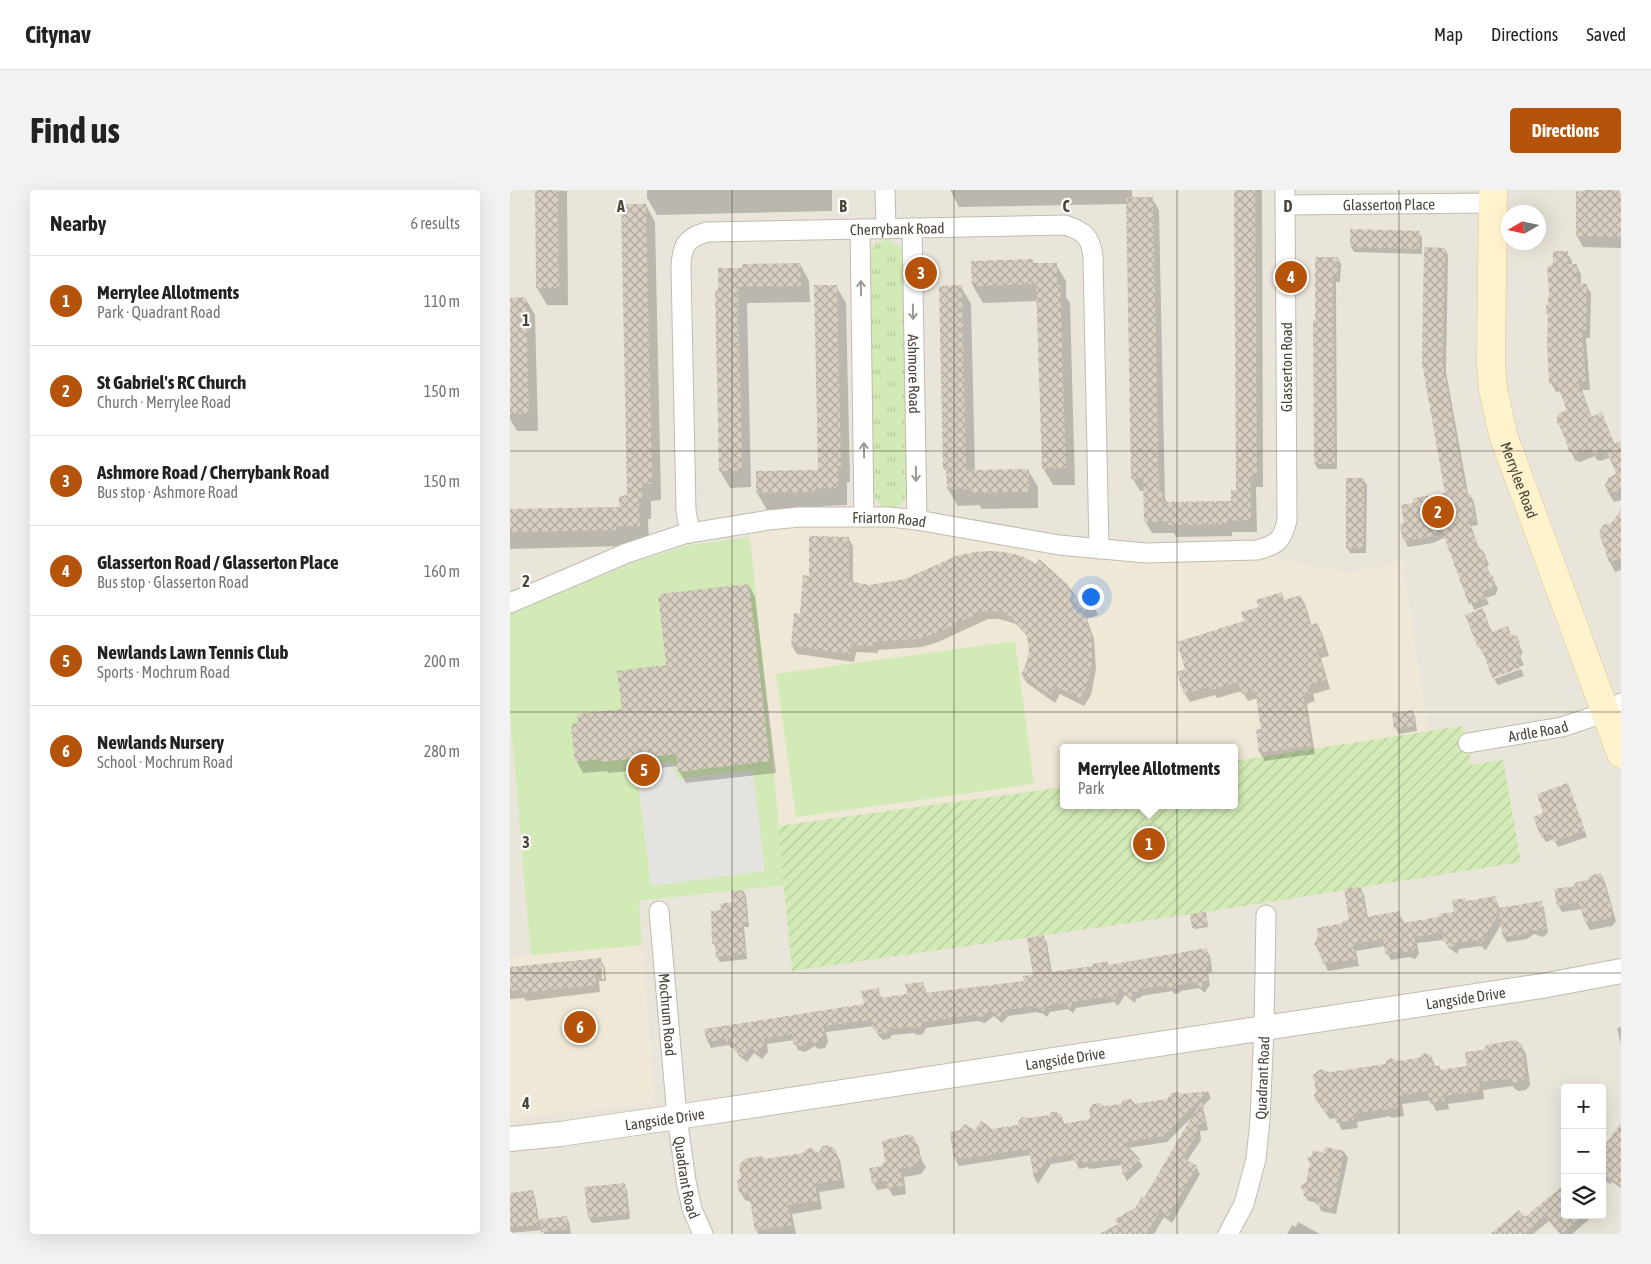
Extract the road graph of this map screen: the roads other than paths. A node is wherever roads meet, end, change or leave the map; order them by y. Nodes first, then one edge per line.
1 (885, 190) edge
2 (1285, 197) edge
3 (1493, 197) edge
4 (912, 228) junction
5 (860, 229) junction
6 (886, 229) junction
7 (864, 516) junction
8 (917, 520) junction
9 (690, 533) junction
10 (1278, 541) joint
11 (1099, 549) junction
12 (510, 603) edge
13 (1613, 707) edge
14 (1468, 743) dead end
15 (1621, 754) edge
16 (659, 911) dead end
17 (1266, 915) dead end
18 (1621, 971) edge
19 (1264, 1028) junction
20 (677, 1117) junction
21 (510, 1139) edge
22 (703, 1234) edge
23 (1228, 1234) edge

1 - 6 street
2 - 3 street, Glasserton Place
2 - 10 street, Glasserton Road
3 - 13 main road, Merrylee Road
4 - 6 street, Cherrybank Road
4 -> 8 street, Ashmore Road
4 - 11 street, Cherrybank Road
5 - 6 street, Cherrybank Road
7 -> 5 street
5 - 9 street, Cherrybank Road
7 - 8 street, Friarton Road
7 - 9 street, Friarton Road
8 - 11 street, Friarton Road
9 - 12 street, Friarton Road
10 - 11 street, Friarton Road
13 - 14 street, Ardle Road
13 - 15 main road, Merrylee Road
16 - 20 street, Mochrum Road
17 - 19 street, Quadrant Road
18 - 19 street, Langside Drive
19 - 20 street, Langside Drive
19 - 23 street, Quadrant Road
20 - 21 street, Langside Drive
20 - 22 street, Quadrant Road

